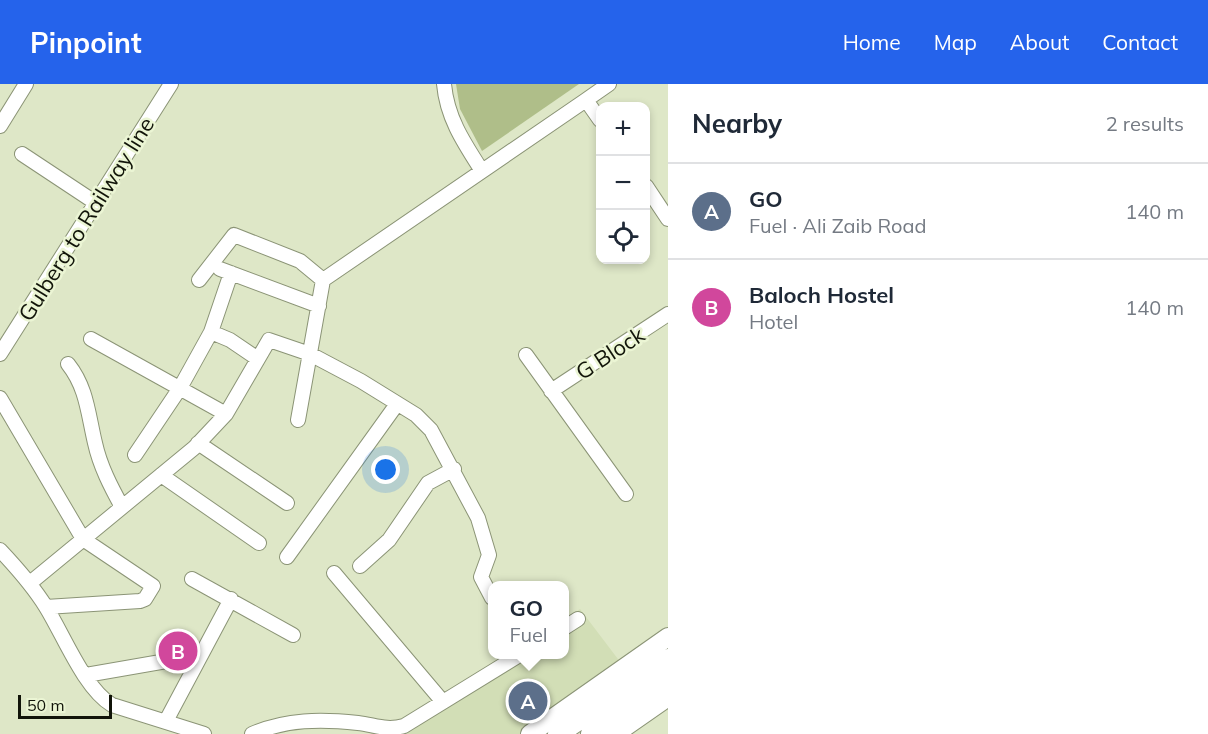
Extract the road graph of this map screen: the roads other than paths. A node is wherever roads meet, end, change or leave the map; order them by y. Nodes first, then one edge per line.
1 (26, 84) edge
2 (171, 84) edge
3 (444, 84) edge
4 (609, 84) edge
5 (586, 100) junction
6 (596, 114) edge
7 (0, 126) edge
8 (22, 154) dead end
9 (482, 171) junction
10 (650, 193) edge
11 (96, 203) junction
12 (668, 219) edge
13 (199, 280) dead end
14 (323, 280) junction
15 (319, 306) junction
16 (668, 314) edge
17 (211, 332) junction
18 (91, 339) dead end
19 (0, 354) edge
20 (310, 354) junction
21 (526, 355) dead end
22 (258, 359) junction
23 (68, 364) dead end
24 (180, 388) junction
25 (551, 391) junction
26 (0, 398) edge
27 (397, 404) junction
28 (226, 414) junction
29 (298, 420) dead end
30 (198, 443) junction
31 (135, 455) dead end
32 (454, 469) junction
33 (161, 475) junction
34 (626, 494) dead end
35 (287, 503) dead end
36 (122, 507) junction
37 (83, 539) junction
38 (259, 543) dead end
39 (0, 550) edge
40 (287, 557) dead end
41 (360, 566) dead end
42 (334, 573) dead end
43 (192, 579) dead end
44 (30, 583) junction
45 (488, 590) edge
46 (231, 598) junction
47 (46, 607) junction
48 (578, 619) dead end
49 (569, 625) edge
50 (293, 635) dead end
51 (668, 637) edge
52 (201, 655) junction
53 (513, 659) edge
54 (668, 659) edge
55 (86, 675) junction
56 (668, 680) edge
57 (668, 697) edge
58 (443, 702) junction
59 (166, 721) junction
60 (375, 731) edge
61 (204, 734) edge
62 (252, 734) edge
63 (530, 734) edge
64 (558, 734) edge
65 (591, 734) edge
66 (615, 734) edge

1 - 7 street
2 - 11 street, Gulberg to Railway line
3 - 9 street
4 - 5 street
5 - 6 street
5 - 9 street
8 - 11 street
9 - 14 street
10 - 12 street
11 - 19 street, Gulberg to Railway line
13 - 14 street
14 - 15 street
15 - 17 street
15 - 20 street
16 - 25 street, G Block
17 - 22 street
17 - 24 street
18 - 24 street
20 - 22 street
20 - 27 street
20 - 29 street
21 - 25 street
22 - 28 street
23 - 36 street
24 - 28 street
24 - 31 street
25 - 34 street
26 - 37 street
27 - 32 street
27 - 40 street
28 - 30 street
30 - 33 street
30 - 35 street
32 - 41 street
32 - 45 street
33 - 36 street
33 - 38 street
36 - 37 street
37 - 44 street
37 - 47 street
39 - 44 street
42 - 58 street
43 - 46 street
44 - 47 street
46 - 50 street
46 - 52 street
47 - 55 street
48 - 49 street
51 - 63 street
52 - 55 street
52 - 59 street
53 - 58 street
54 - 64 main road
55 - 59 street
56 - 65 main road
57 - 66 street
58 - 60 street
59 - 61 street
60 - 62 street

